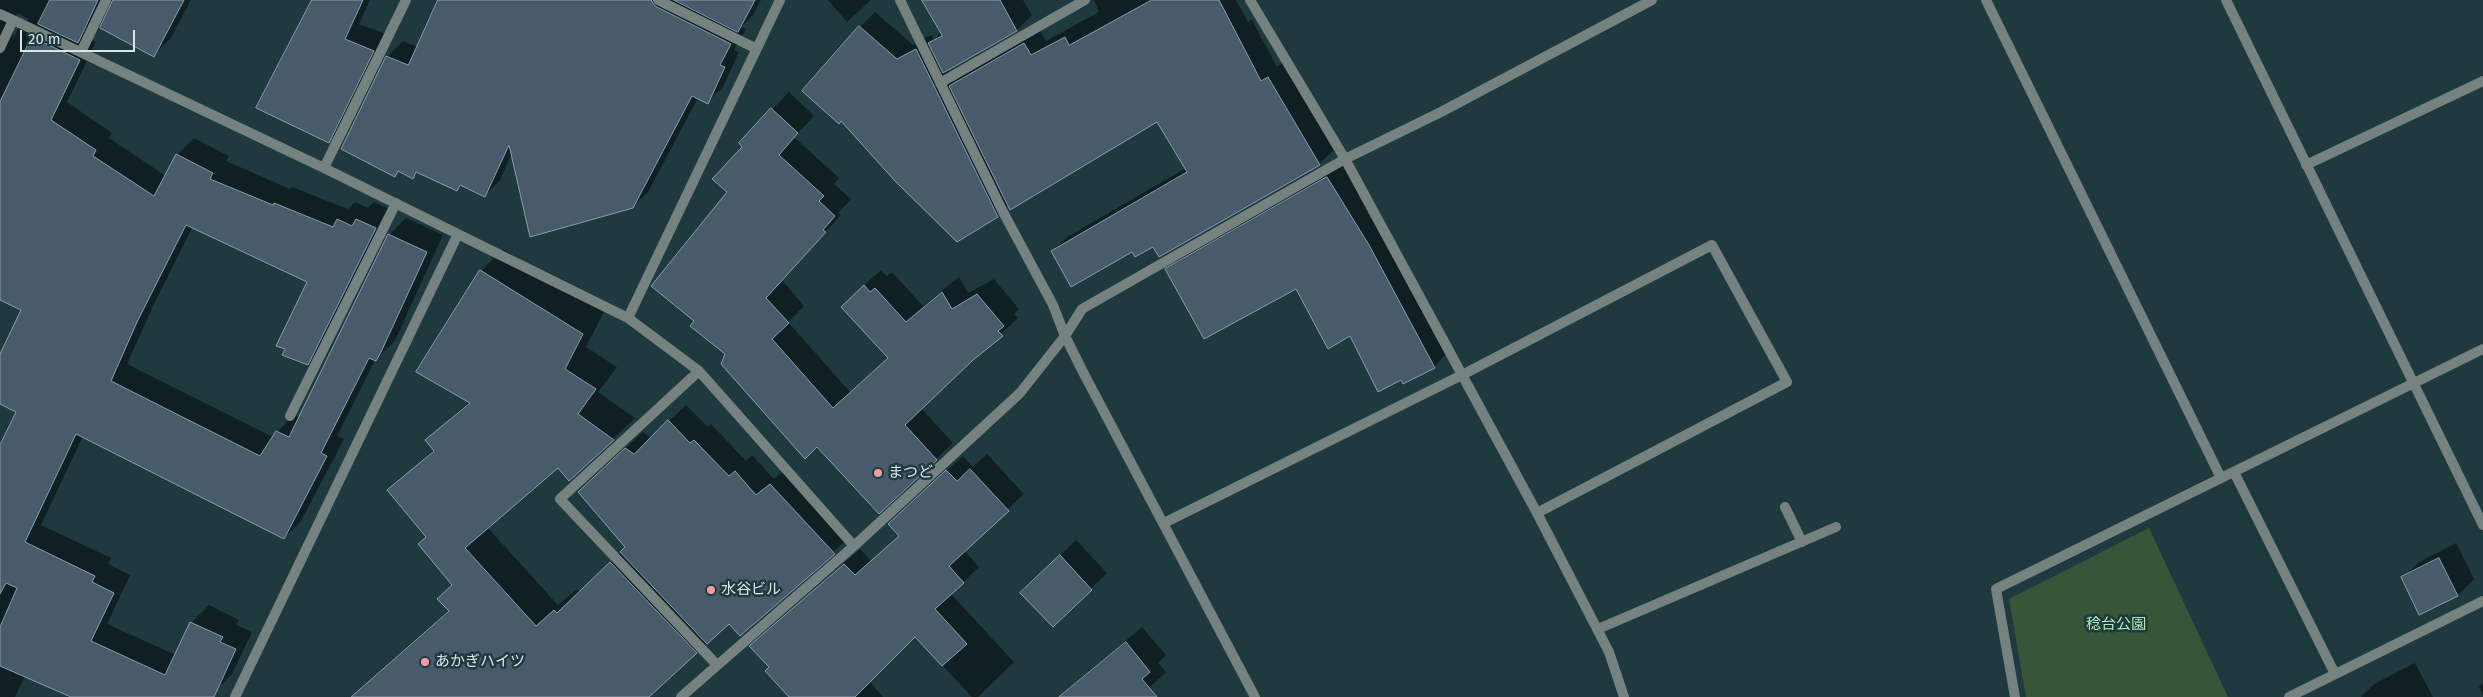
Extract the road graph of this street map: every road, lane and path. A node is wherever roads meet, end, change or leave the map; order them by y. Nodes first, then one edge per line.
1 (106, 0) edge
2 (406, 0) edge
3 (658, 0) edge
4 (780, 0) edge
5 (900, 0) edge
6 (1085, 0) edge
7 (1250, 0) edge
8 (1652, 0) edge
9 (1986, 0) edge
10 (2226, 0) edge
11 (0, 14) edge
12 (13, 20) junction
13 (0, 48) edge
14 (755, 48) junction
15 (80, 52) junction
16 (2483, 81) edge
17 (940, 83) junction
18 (1346, 159) junction
19 (2306, 165) junction
20 (324, 168) junction
21 (396, 203) junction
22 (458, 234) junction
23 (628, 318) junction
24 (1065, 336) junction
25 (2483, 349) edge
26 (699, 371) junction
27 (1462, 376) junction
28 (2412, 383) junction
29 (290, 416) dead end
30 (2234, 472) junction
31 (2221, 478) junction
32 (1786, 507) dead end
33 (1537, 513) junction
34 (1164, 523) junction
35 (2483, 525) edge
36 (1836, 527) dead end
37 (1802, 542) junction
38 (854, 546) junction
39 (2483, 601) edge
40 (1598, 629) junction
41 (717, 664) junction
42 (2335, 674) junction
43 (235, 697) edge
44 (681, 697) edge
45 (1255, 697) edge
46 (1624, 697) edge
47 (2015, 697) edge
48 (2288, 697) edge

1 - 15 street
2 - 20 street
3 - 14 street
4 - 14 street
5 - 17 street
6 - 17 street
7 - 18 street
8 - 18 street
9 - 31 street
10 - 19 street
11 - 12 street
12 - 13 street
12 - 15 street
14 - 23 street
15 - 20 street
16 - 19 street
17 - 24 street
18 - 24 street
18 - 27 street
19 - 28 street
20 - 21 street
21 - 22 street
21 - 29 street
22 - 23 street
22 - 43 street
23 - 26 street
24 - 34 street
24 - 38 street
25 - 28 street
26 - 38 street
26 - 41 street
27 - 33 street
27 - 33 street
27 - 34 street
28 - 30 street
28 - 35 street
30 - 31 street
30 - 42 street
31 - 47 street
32 - 37 street
33 - 40 street
34 - 45 street
36 - 37 street
37 - 40 street
38 - 41 street
39 - 42 street
40 - 46 street
41 - 44 street
42 - 48 street

